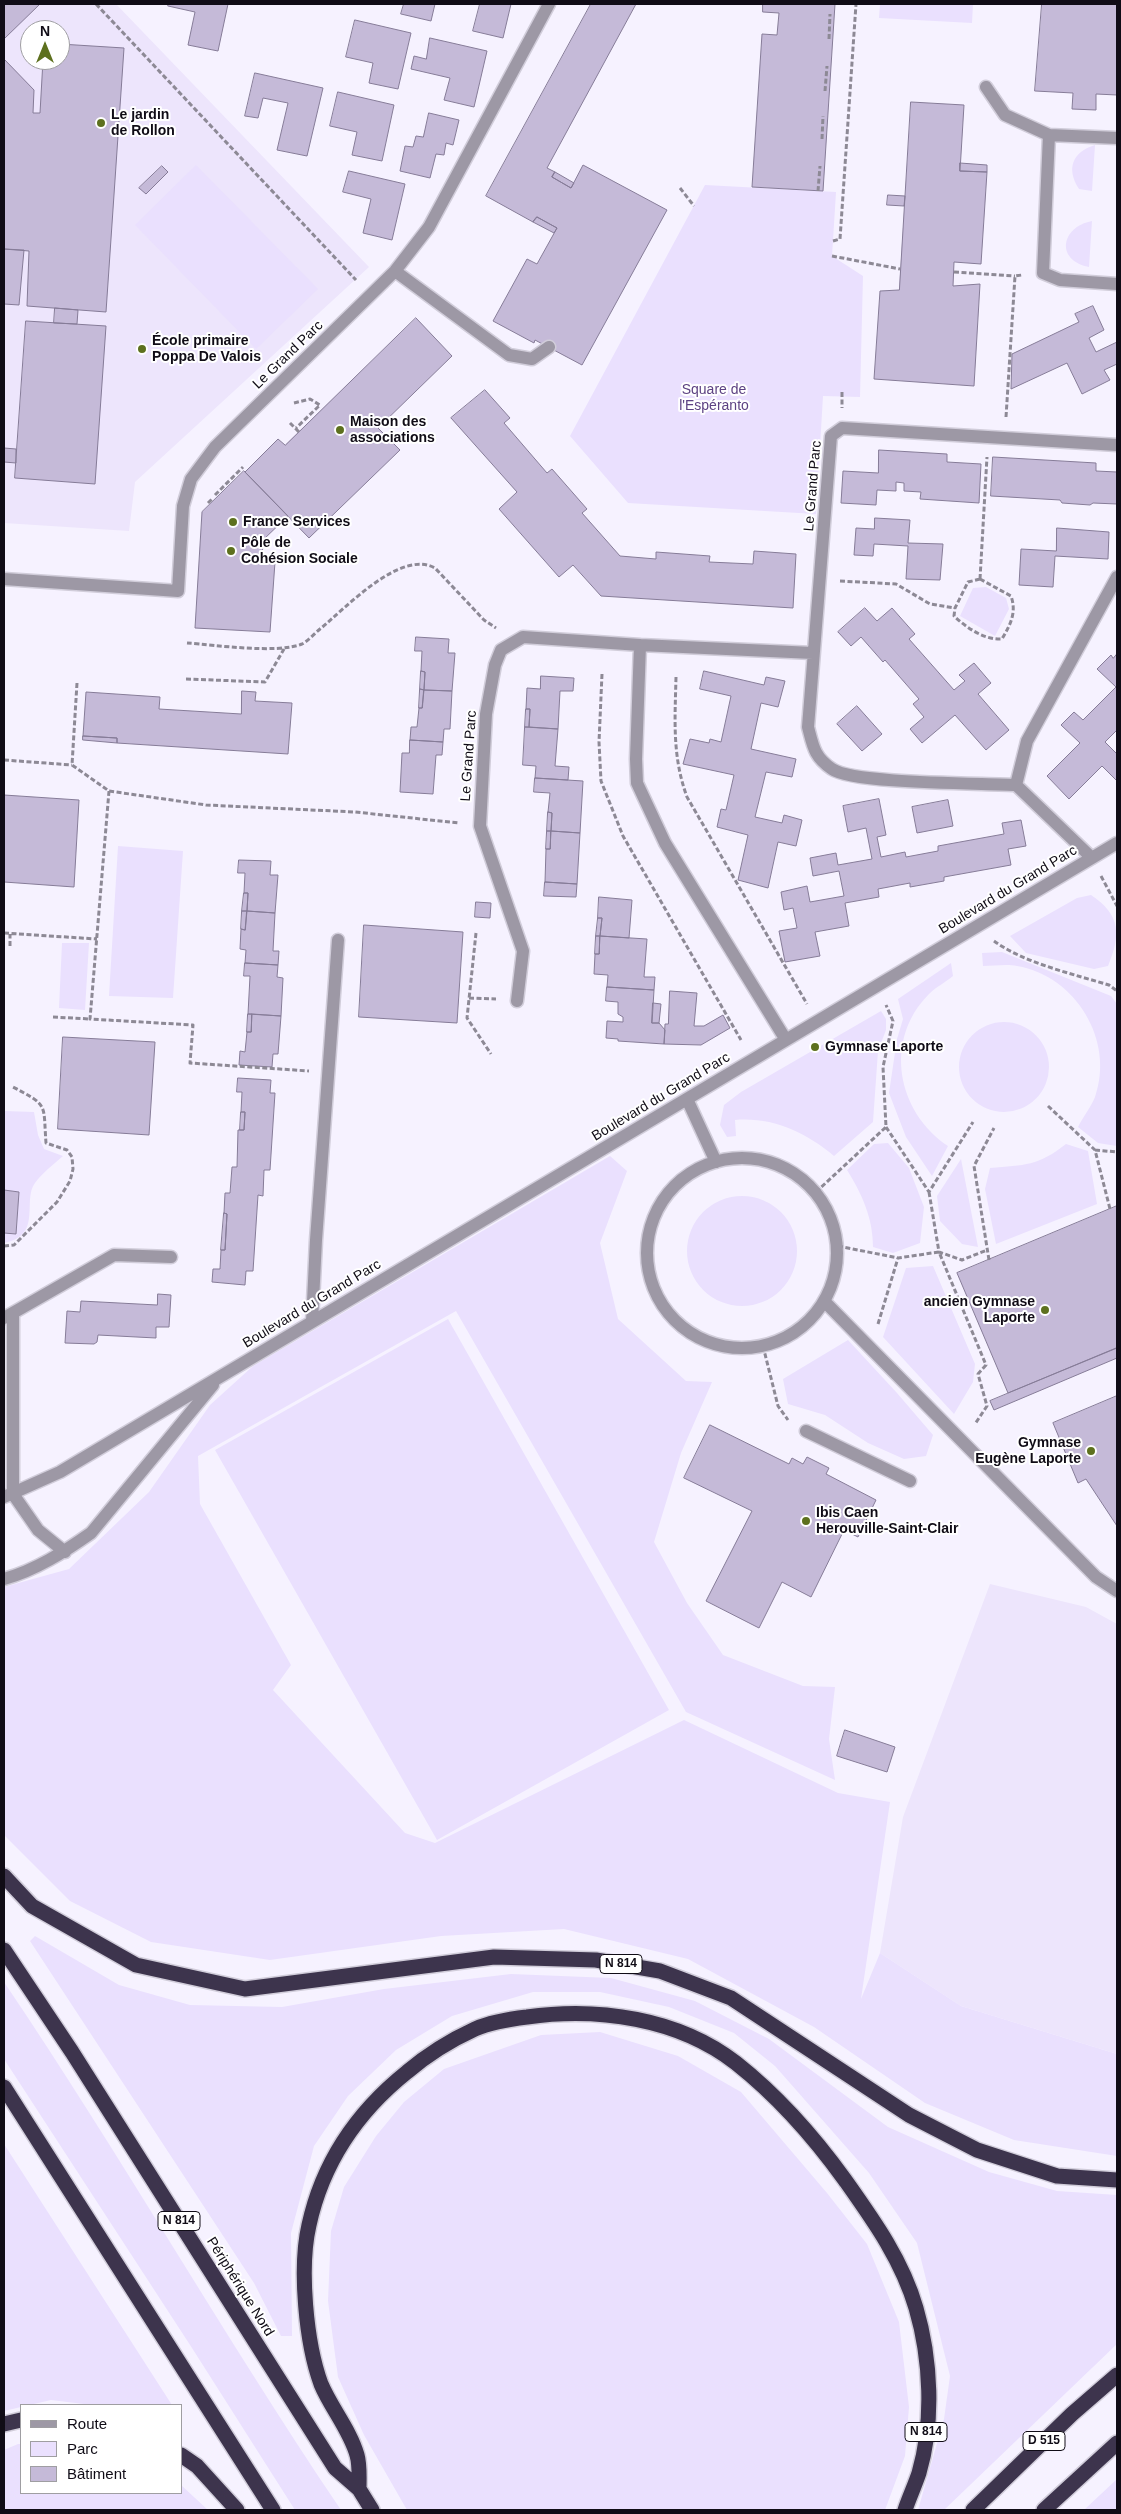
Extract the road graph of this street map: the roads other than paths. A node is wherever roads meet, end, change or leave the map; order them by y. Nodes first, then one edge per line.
1 (549, 4) edge
2 (986, 87) dead end
3 (1049, 135) junction
4 (1117, 138) edge
5 (395, 271) junction
6 (1117, 284) edge
7 (549, 347) dead end
8 (1117, 445) edge
9 (1117, 576) edge
10 (4, 579) edge
11 (640, 645) junction
12 (813, 653) junction
13 (1016, 785) junction
14 (1117, 844) edge
15 (1092, 858) junction
16 (338, 940) dead end
17 (517, 1001) road end
18 (786, 1040) junction
19 (687, 1099) junction
20 (716, 1162) junction
21 (171, 1257) dead end
22 (825, 1302) junction
23 (8, 1317) edge
24 (312, 1322) junction
25 (219, 1377) junction
26 (806, 1431) dead end
27 (910, 1480) dead end
28 (8, 1496) edge
29 (65, 1552) junction
30 (4, 1579) edge
31 (1117, 1591) edge
32 (4, 1876) edge
33 (4, 1950) edge
34 (4, 2087) edge
35 (1117, 2180) edge
36 (1117, 2375) edge
37 (20, 2420) edge
38 (4, 2424) edge
39 (1117, 2443) edge
40 (182, 2456) edge
41 (359, 2488) junction
42 (237, 2510) edge
43 (273, 2510) edge
44 (372, 2510) edge
45 (905, 2510) edge
46 (973, 2510) edge
47 (1044, 2510) edge

1 - 5 street, Le Grand Parc
2 - 3 street
3 - 4 street
3 - 6 street
5 - 7 street
5 - 10 street, Le Grand Parc
8 - 12 street, Le Grand Parc
9 - 13 street
11 - 12 street, Le Grand Parc
11 - 17 street, Le Grand Parc
11 - 18 street
12 - 13 street
13 - 15 street
14 - 15 street, Boulevard du Grand Parc
15 - 18 street, Boulevard du Grand Parc
16 - 24 street
18 - 19 street, Boulevard du Grand Parc
19 - 20 street
19 - 24 street, Boulevard du Grand Parc
20 - 22 street
20 - 22 street
21 - 23 street
22 - 31 street
23 - 28 street
24 - 25 street, Boulevard du Grand Parc
25 - 28 street, Boulevard du Grand Parc
25 - 29 street, Boulevard du Grand Parc
26 - 27 street
28 - 29 street
29 - 30 street, Boulevard du Grand Parc
32 - 35 highway, N 814
33 - 41 highway, Périphérique Nord / N 814
34 - 43 highway
36 - 46 highway, D 515
37 - 38 highway
39 - 47 highway
40 - 42 highway
41 - 44 highway, Périphérique Nord / N 814
41 - 45 highway, N 814

